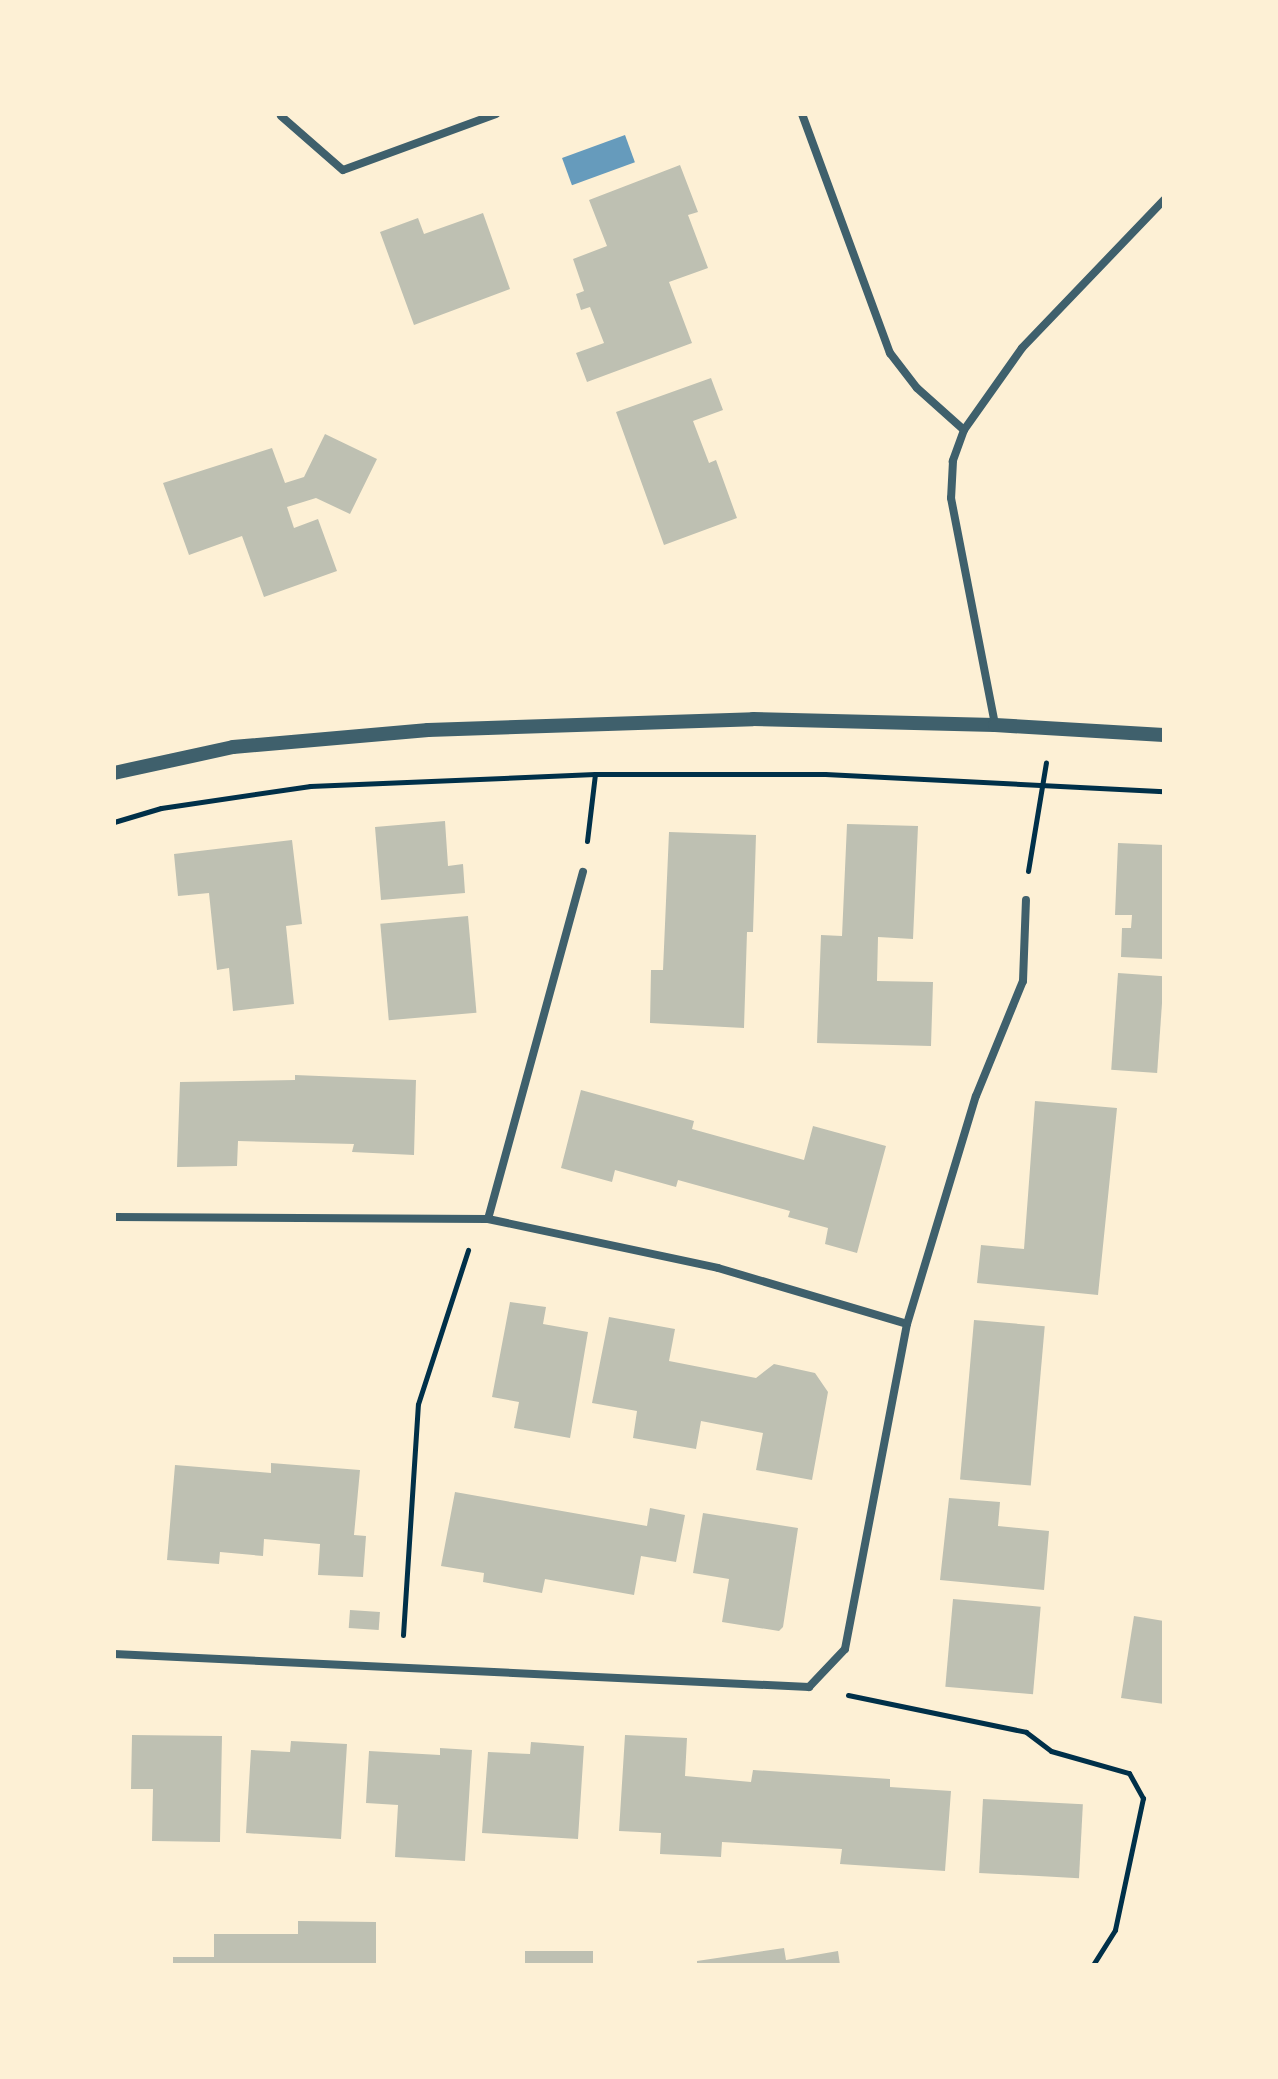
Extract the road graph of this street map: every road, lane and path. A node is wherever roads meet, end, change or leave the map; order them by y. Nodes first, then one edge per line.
1 (496, 114) edge
2 (802, 114) edge
3 (281, 116) dead end
4 (1164, 200) edge
5 (964, 430) junction
6 (995, 725) junction
7 (1049, 729) junction
8 (1164, 735) edge
9 (114, 773) edge
10 (595, 774) junction
11 (1044, 783) junction
12 (1164, 791) edge
13 (114, 822) edge
14 (583, 872) joint
15 (1026, 900) joint
16 (114, 1217) edge
17 (488, 1219) junction
18 (907, 1324) junction
19 (114, 1654) edge
20 (401, 1668) junction
21 (809, 1687) junction
22 (1093, 1965) edge

1 - 3 street
2 - 5 street
4 - 5 street
5 - 6 street
6 - 7 street
6 - 9 street
7 - 8 street
7 - 11 path
10 - 11 path
10 - 13 path
10 - 14 path
11 - 12 path
11 - 15 path
14 - 17 street
15 - 18 street
16 - 17 street
17 - 18 street
17 - 20 path
18 - 21 street
19 - 20 street
20 - 21 street
21 - 22 path

